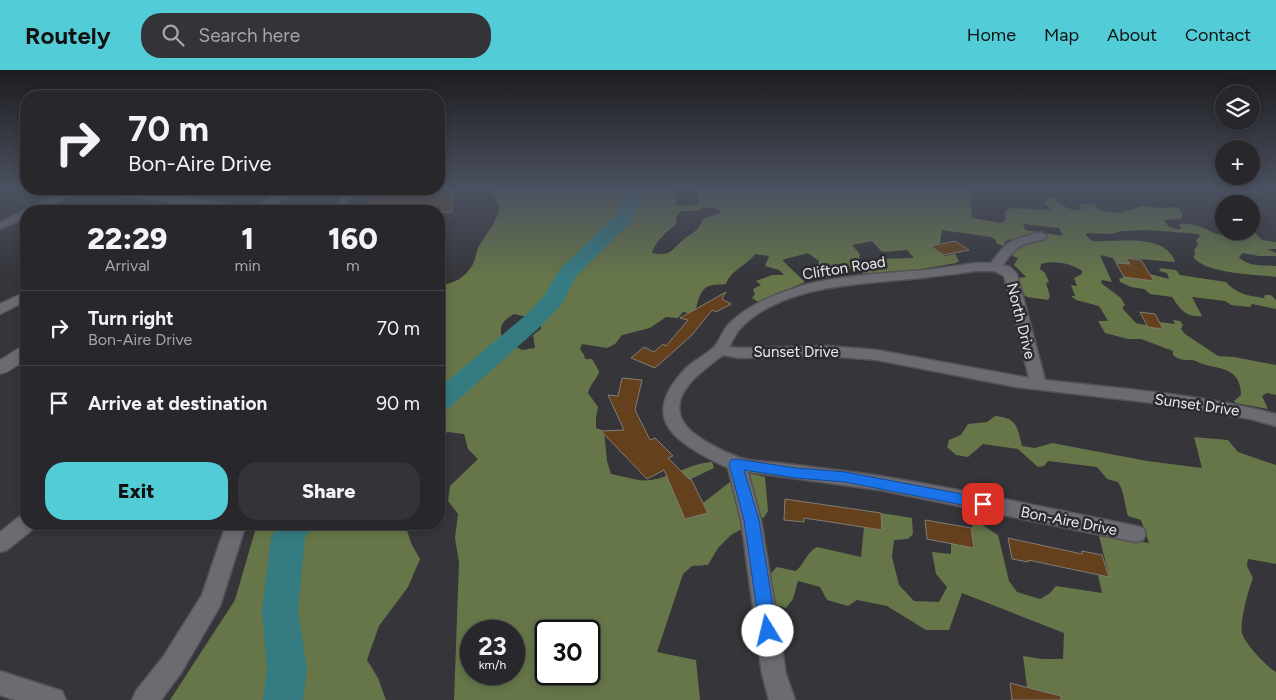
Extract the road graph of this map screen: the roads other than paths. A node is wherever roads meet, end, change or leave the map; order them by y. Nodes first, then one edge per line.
1 (14, 219) edge
2 (0, 226) edge
3 (1041, 236) dead end
4 (995, 267) junction
5 (20, 299) edge
6 (0, 310) edge
7 (720, 350) junction
8 (20, 356) edge
9 (0, 368) edge
10 (1038, 384) junction
11 (1276, 420) edge
12 (736, 464) junction
13 (20, 528) edge
14 (234, 530) edge
15 (1136, 534) dead end
16 (0, 544) edge
17 (0, 683) edge
18 (53, 700) edge
19 (145, 700) edge
20 (782, 700) edge

1 - 2 street
3 - 4 street
4 - 7 street, Clifton Road
4 - 10 street, North Drive
5 - 6 street
7 - 10 street, Sunset Drive
7 - 12 street
8 - 9 street
10 - 11 street, Sunset Drive
12 - 15 street, Bon-Aire Drive
12 - 20 street
13 - 16 street
14 - 19 street
17 - 18 street

